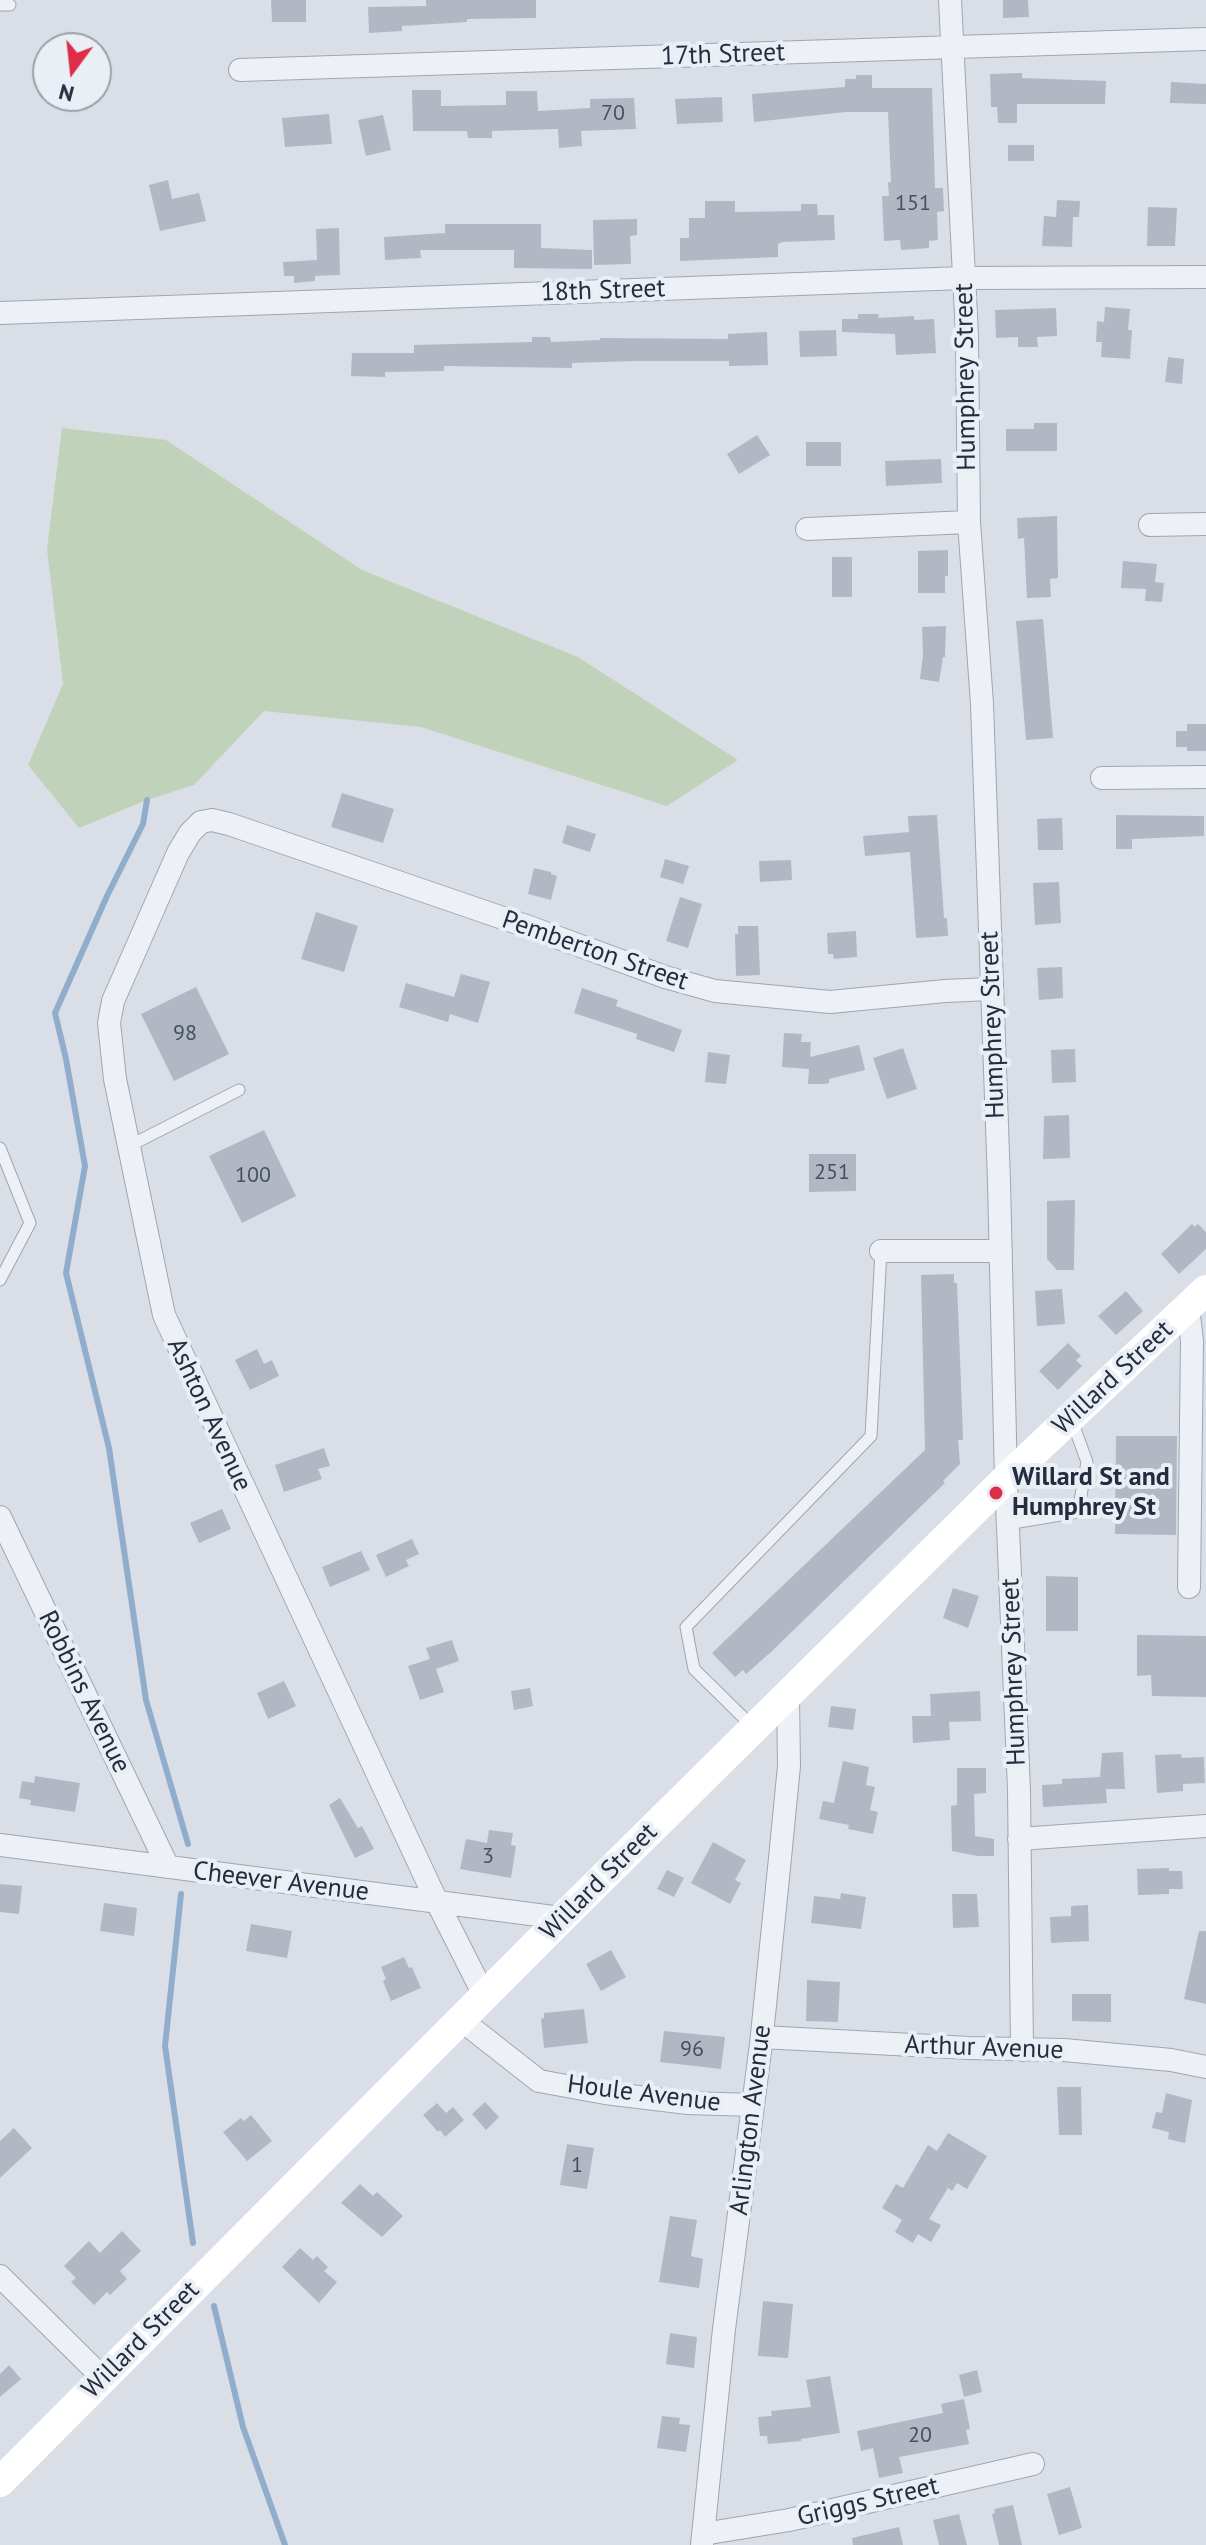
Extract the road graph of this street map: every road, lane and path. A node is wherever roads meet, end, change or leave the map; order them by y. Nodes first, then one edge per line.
1 (950, 0) edge
2 (1206, 39) edge
3 (952, 47) junction
4 (240, 70) dead end
5 (1206, 277) edge
6 (964, 278) junction
7 (0, 313) edge
8 (969, 522) junction
9 (1206, 524) edge
10 (1150, 525) dead end
11 (807, 529) dead end
12 (1206, 777) edge
13 (1102, 778) dead end
14 (212, 820) joint
15 (991, 989) junction
16 (239, 1090) dead end
17 (129, 1146) junction
18 (0, 1148) edge
19 (881, 1251) joint
20 (1001, 1251) junction
21 (0, 1280) edge
22 (1197, 1299) edge
23 (1071, 1418) junction
24 (1006, 1480) junction
25 (0, 1517) edge
26 (1007, 1524) junction
27 (1189, 1587) dead end
28 (788, 1695) junction
29 (754, 1728) junction
30 (1206, 1826) edge
31 (1019, 1839) junction
32 (0, 1845) edge
33 (168, 1867) junction
34 (437, 1902) junction
35 (561, 1918) junction
36 (484, 1995) junction
37 (460, 2019) junction
38 (762, 2037) junction
39 (1022, 2050) junction
40 (1206, 2067) edge
41 (753, 2105) junction
42 (0, 2276) edge
43 (103, 2378) junction
44 (1033, 2464) dead end
45 (0, 2482) edge
46 (702, 2539) edge

1 - 3 street, Humphrey Street
2 - 3 street, 17th Street
3 - 4 street, 17th Street
3 - 6 street, Humphrey Street
5 - 6 street, 18th Street
6 - 7 street, 18th Street
6 - 8 street, Humphrey Street
8 - 11 street
8 - 15 street, Humphrey Street
9 - 10 street
12 - 13 street
14 - 15 street, Pemberton Street
14 - 17 street, Ashton Avenue
15 - 20 street, Humphrey Street
16 - 17 lane
17 - 34 street, Ashton Avenue
18 - 21 lane
19 - 20 street
19 - 29 lane
20 - 24 street, Humphrey Street
22 - 23 main road, Willard Street
22 - 27 street
23 - 24 main road, Willard Street
23 - 26 lane
24 - 26 street, Humphrey Street
24 - 28 main road, Willard Street
25 - 33 street, Robbins Avenue
26 - 31 street, Humphrey Street
28 - 29 main road, Willard Street
28 - 38 street, Arlington Avenue
29 - 35 main road, Willard Street
30 - 31 street
31 - 39 street, Humphrey Street
32 - 33 street, Cheever Avenue
33 - 34 street, Cheever Avenue
34 - 35 street, Cheever Avenue
34 - 36 street, Ashton Avenue
35 - 36 main road, Willard Street
36 - 37 main road, Willard Street
37 - 41 street, Houle Avenue
37 - 43 main road, Willard Street
38 - 39 street, Arthur Avenue
38 - 41 street, Arlington Avenue
39 - 40 street, Arthur Avenue
41 - 46 street, Arlington Avenue
42 - 43 street
43 - 45 main road, Willard Street
44 - 46 street, Griggs Street

